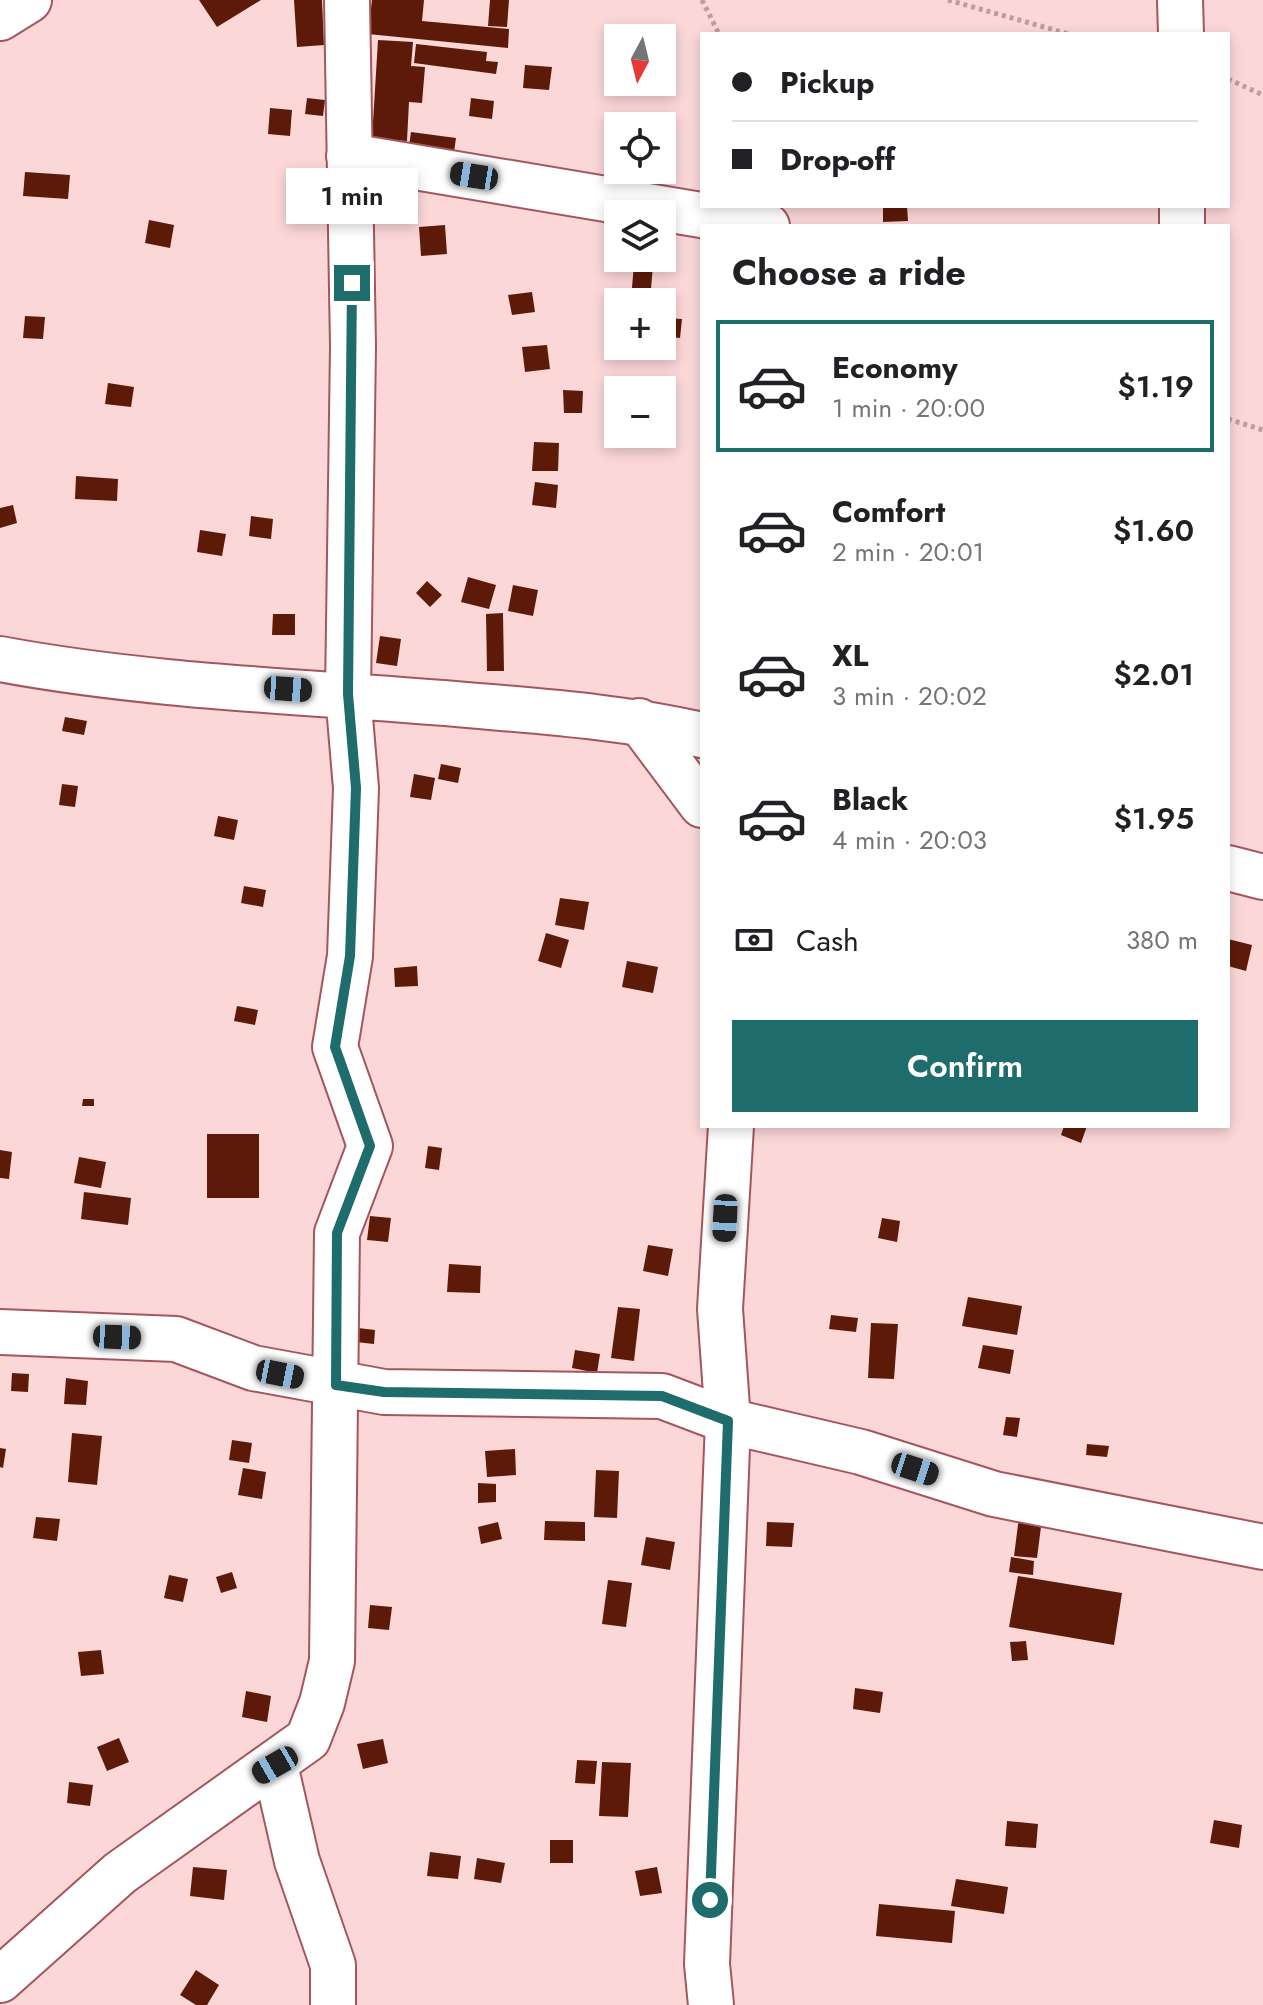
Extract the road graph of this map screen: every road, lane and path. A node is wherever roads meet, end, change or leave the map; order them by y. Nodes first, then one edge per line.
1 (29, 0) edge
2 (347, 0) edge
3 (702, 0) edge
4 (948, 0) edge
5 (1180, 0) edge
6 (0, 18) edge
7 (718, 32) edge
8 (1062, 32) edge
9 (1181, 32) edge
10 (1230, 80) edge
11 (1263, 95) edge
12 (349, 156) junction
13 (755, 224) edge
14 (1230, 420) edge
15 (1263, 430) edge
16 (0, 659) edge
17 (348, 694) junction
18 (639, 721) junction
19 (700, 735) edge
20 (700, 802) edge
21 (1230, 869) edge
22 (1263, 877) edge
23 (731, 1128) edge
24 (0, 1332) edge
25 (336, 1385) junction
26 (728, 1421) junction
27 (1263, 1547) edge
28 (275, 1765) junction
29 (0, 1980) edge
30 (333, 2005) edge
31 (711, 2005) edge

1 - 6 street
2 - 12 street
3 - 7 path
4 - 8 path
5 - 9 street
10 - 11 path
12 - 13 street
12 - 17 street
14 - 15 path
16 - 17 street
17 - 18 street
17 - 25 street
18 - 19 street
18 - 20 street
21 - 22 street
23 - 26 street
24 - 25 street
25 - 26 street
25 - 28 street
26 - 27 street
26 - 31 street
28 - 29 street
28 - 30 street

